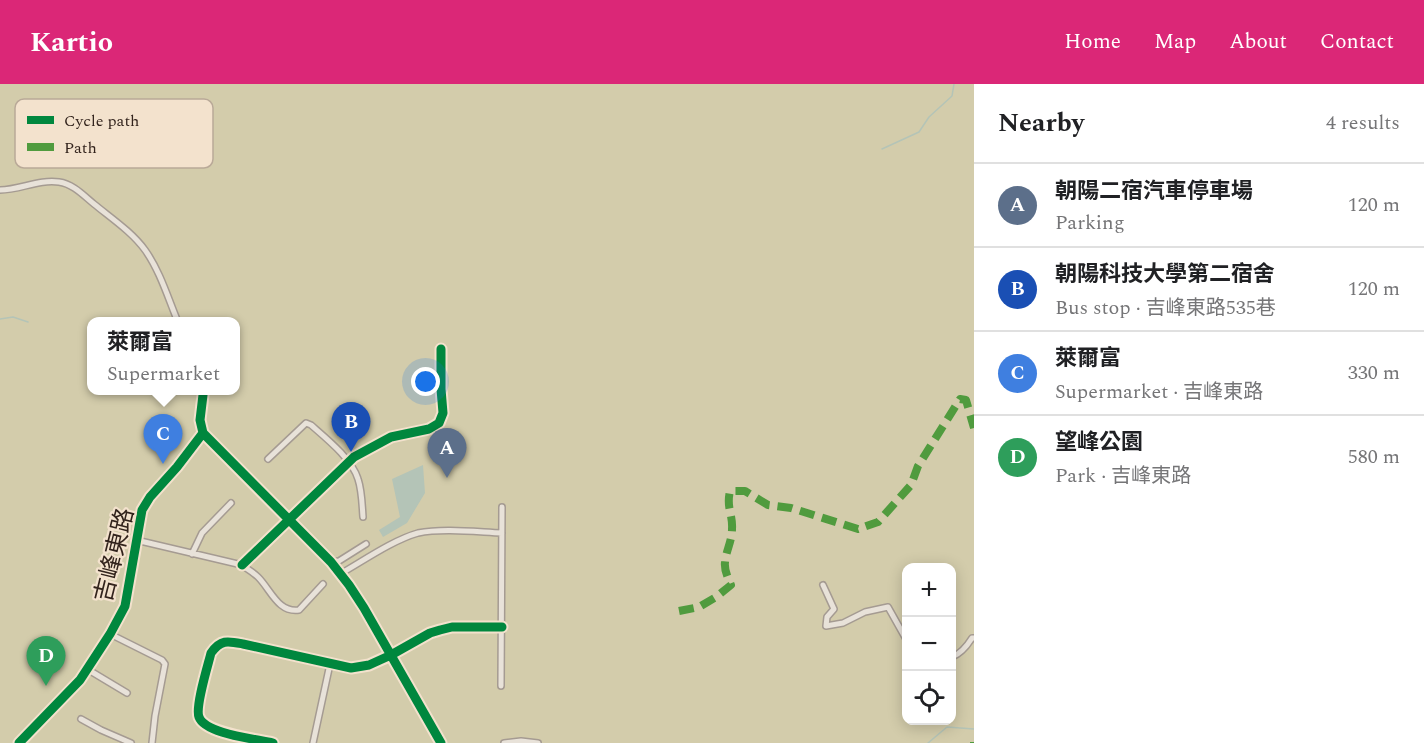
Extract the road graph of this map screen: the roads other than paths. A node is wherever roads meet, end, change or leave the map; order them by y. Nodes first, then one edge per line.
1 (0, 190) edge
2 (176, 317) edge
3 (441, 349) dead end
4 (203, 395) edge
5 (203, 433) junction
6 (268, 459) dead end
7 (349, 462) junction
8 (231, 503) dead end
9 (502, 507) dead end
10 (363, 517) dead end
11 (289, 520) junction
12 (502, 533) junction
13 (136, 540) junction
14 (366, 544) dead end
15 (192, 554) junction
16 (331, 562) junction
17 (242, 565) junction
18 (340, 574) junction
19 (323, 584) dead end
20 (823, 585) dead end
21 (502, 627) junction
22 (902, 632) edge
23 (110, 634) junction
24 (974, 638) edge
25 (956, 654) edge
26 (391, 655) junction
27 (330, 664) junction
28 (87, 669) junction
29 (501, 686) dead end
30 (128, 693) dead end
31 (81, 719) dead end
32 (19, 743) edge
33 (130, 743) edge
34 (152, 743) edge
35 (273, 743) edge
36 (313, 743) edge
37 (441, 743) edge
38 (504, 743) edge
39 (538, 743) edge

1 - 2 street
3 - 7 street
4 - 5 street
5 - 11 street
5 - 13 street, 吉峰東路
6 - 7 street
7 - 10 street
7 - 11 street
8 - 15 street
9 - 12 street
11 - 16 street
11 - 17 street
12 - 18 street
12 - 21 street
13 - 15 street
13 - 23 street, 吉峰東路
14 - 16 street
15 - 17 street
16 - 18 street
17 - 19 street
18 - 26 street
20 - 22 street
21 - 26 street
21 - 29 street
23 - 28 street, 吉峰東路
23 - 34 street
24 - 25 street
26 - 27 street
26 - 37 street
27 - 35 street
27 - 36 street
28 - 30 street
28 - 32 street, 吉峰東路
31 - 33 street
38 - 39 street

